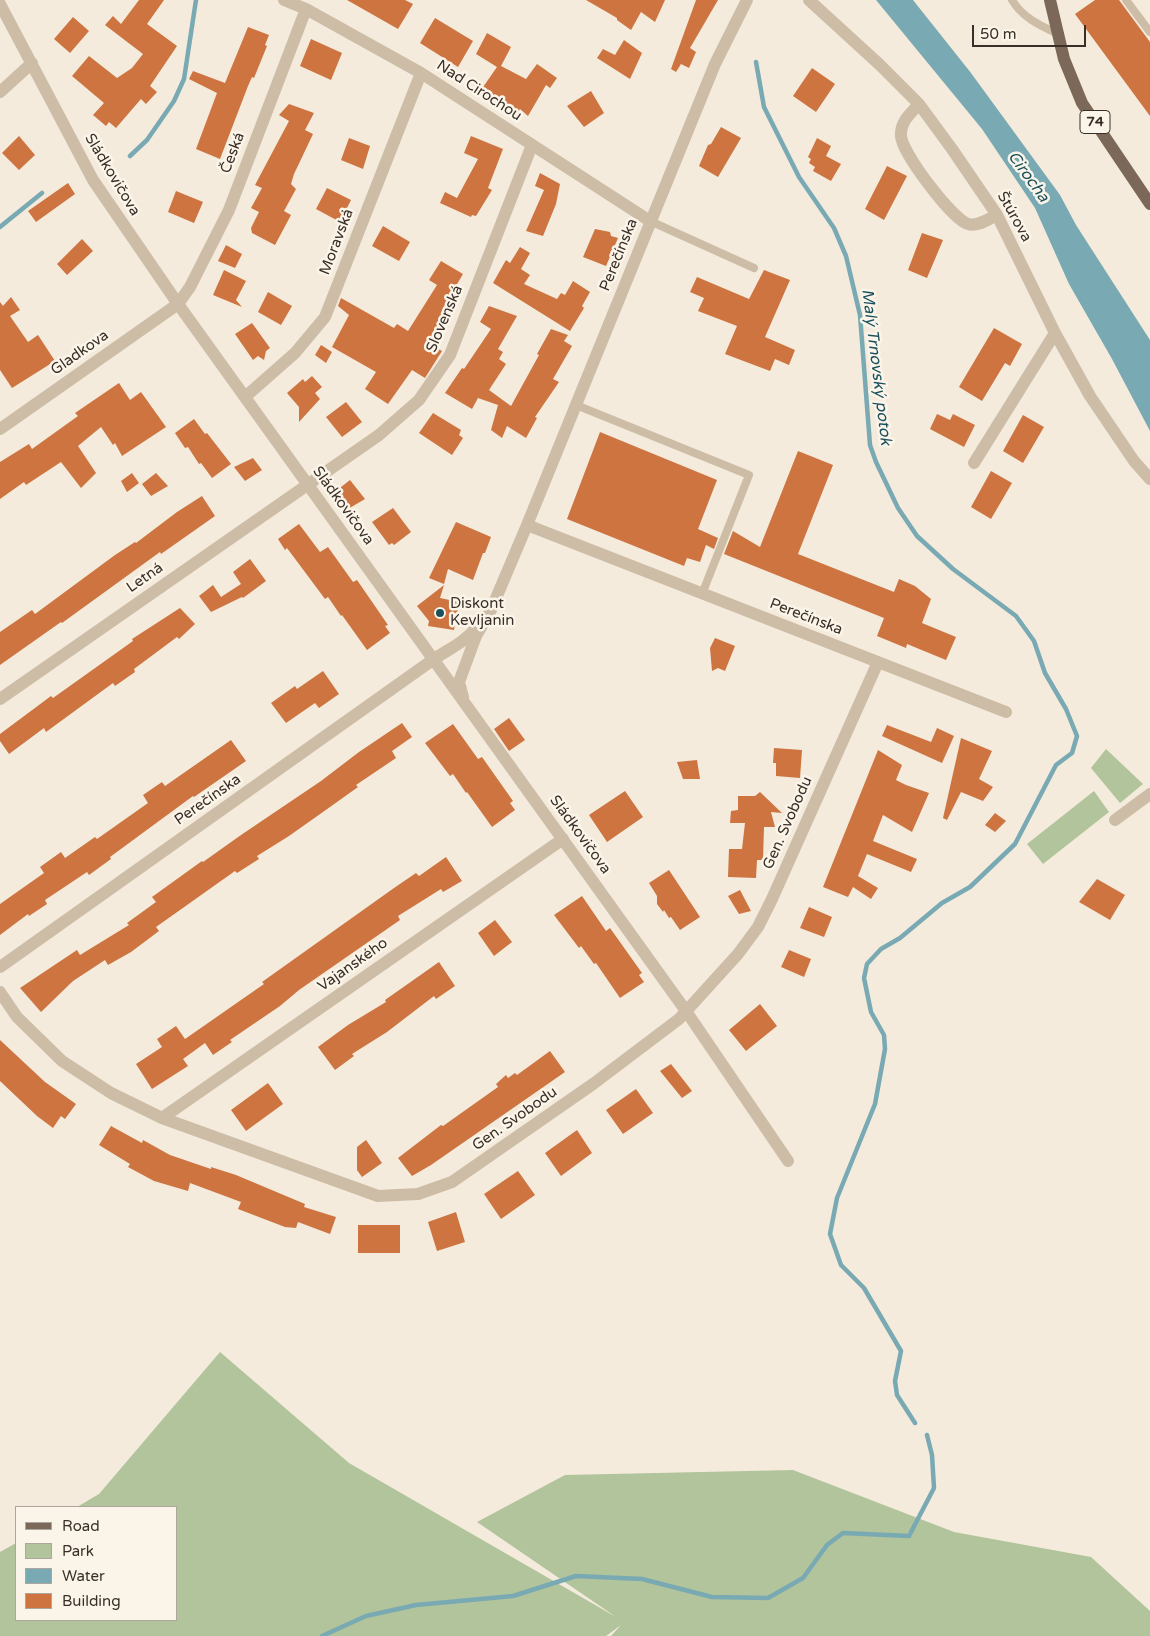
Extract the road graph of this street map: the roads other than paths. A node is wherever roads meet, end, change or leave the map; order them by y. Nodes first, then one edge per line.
1 (284, 0) edge
2 (746, 0) edge
3 (809, 0) edge
4 (1012, 0) edge
5 (1050, 0) edge
6 (1126, 0) edge
7 (0, 4) edge
8 (306, 9) junction
9 (1150, 32) edge
10 (1056, 33) junction
11 (32, 63) junction
12 (421, 73) junction
13 (0, 92) edge
14 (919, 104) junction
15 (532, 145) junction
16 (1150, 204) edge
17 (997, 215) junction
18 (650, 221) junction
19 (754, 268) dead end
20 (178, 304) junction
21 (1055, 333) junction
22 (245, 397) junction
23 (576, 405) junction
24 (0, 429) edge
25 (974, 464) dead end
26 (1150, 479) edge
27 (308, 484) junction
28 (527, 525) junction
29 (702, 594) junction
30 (490, 610) junction
31 (423, 644) junction
32 (480, 644) junction
33 (447, 650) junction
34 (434, 660) junction
35 (466, 662) junction
36 (878, 662) junction
37 (0, 699) edge
38 (464, 702) junction
39 (1006, 712) dead end
40 (1150, 794) edge
41 (1115, 820) dead end
42 (563, 839) junction
43 (0, 967) edge
44 (0, 992) edge
45 (686, 1011) junction
46 (162, 1118) junction
47 (788, 1161) dead end

1 - 8 street, Nad Cirochou
2 - 18 street, Perečínska
3 - 14 street, Štúrova
4 - 10 lane
5 - 10 main road, 74
6 - 9 lane
7 - 11 street, Sládkovičova
8 - 12 street, Nad Cirochou
8 - 20 street, Česká
10 - 16 main road, 74
11 - 13 street
11 - 20 street, Sládkovičova
12 - 15 street, Nad Cirochou
12 - 22 street, Moravská
14 - 17 street, Štúrova
14 - 17 street
15 - 18 street, Nad Cirochou
15 - 27 street, Slovenská
17 - 21 street, Štúrova
18 - 19 lane
18 - 23 street, Perečínska
20 - 22 street, Sládkovičova
20 - 24 street, Gladkova
21 - 25 street
21 - 26 street, Štúrova
22 - 27 street, Sládkovičova
23 - 28 street, Perečínska
23 - 29 lane
27 - 31 street, Sládkovičova
27 - 37 street, Letná
28 - 29 street, Perečínska
28 - 30 street, Perečínska
29 - 36 street, Perečínska
30 - 32 street, Perečínska
30 - 33 street, Perečínska
30 - 35 street, Perečínska
31 - 33 street
31 - 34 street, Sládkovičova
32 - 35 street, Perečínska
32 - 38 street, Perečínska
33 - 34 street, Perečínska
34 - 35 street
34 - 38 street, Sládkovičova
34 - 43 street, Perečínska
35 - 38 street, Perečínska
36 - 39 street, Perečínska
36 - 45 street, Gen. Svobodu
38 - 42 street, Sládkovičova
40 - 41 street
42 - 45 street, Sládkovičova
42 - 46 street, Vajanského
44 - 46 street, Gen. Svobodu
45 - 46 street, Gen. Svobodu
45 - 47 street, Sládkovičova

